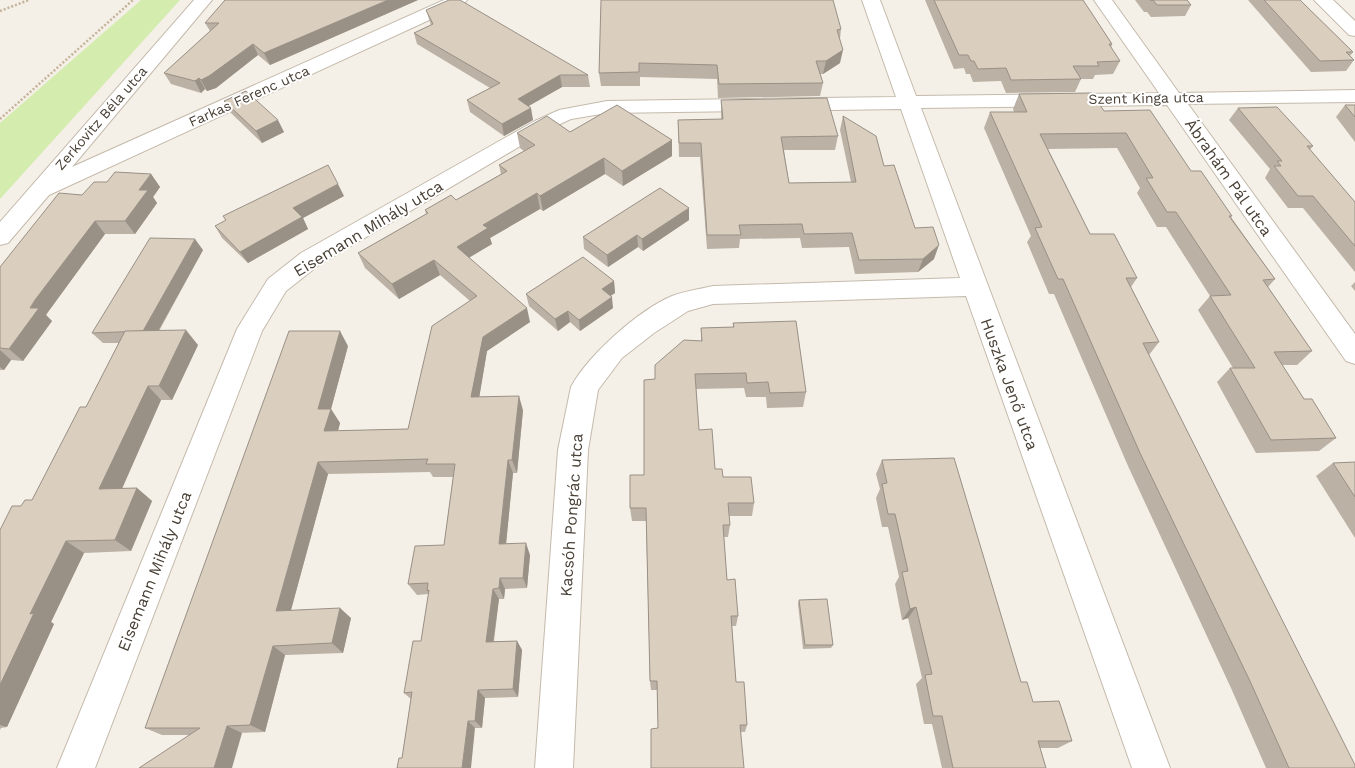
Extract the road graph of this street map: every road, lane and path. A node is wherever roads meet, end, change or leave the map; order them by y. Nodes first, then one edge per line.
1 (29, 0) edge
2 (134, 0) edge
3 (203, 0) edge
4 (458, 0) edge
5 (871, 0) edge
6 (1103, 0) edge
7 (1323, 0) edge
8 (0, 11) edge
9 (1355, 31) edge
10 (1355, 96) edge
11 (1172, 98) junction
12 (908, 102) junction
13 (0, 119) edge
14 (40, 190) junction
15 (0, 237) edge
16 (975, 287) junction
17 (1355, 354) edge
18 (76, 768) edge
19 (554, 768) edge
20 (1151, 768) edge

1 - 8 path
2 - 13 path
3 - 14 street, Zerkovitz Béla utca
4 - 14 street, Farkas Ferenc utca
5 - 12 street, Huszka Jenő utca
6 - 11 street, Ábrahám Pál utca
7 - 9 street
10 - 11 street, Szent Kinga utca
11 - 12 street, Szent Kinga utca
11 - 17 street, Ábrahám Pál utca
12 - 16 street, Huszka Jenő utca
12 - 18 street, Eisemann Mihály utca
14 - 15 street, Zerkovitz Béla utca
16 - 19 street, Kacsóh Pongrác utca
16 - 20 street, Huszka Jenő utca

